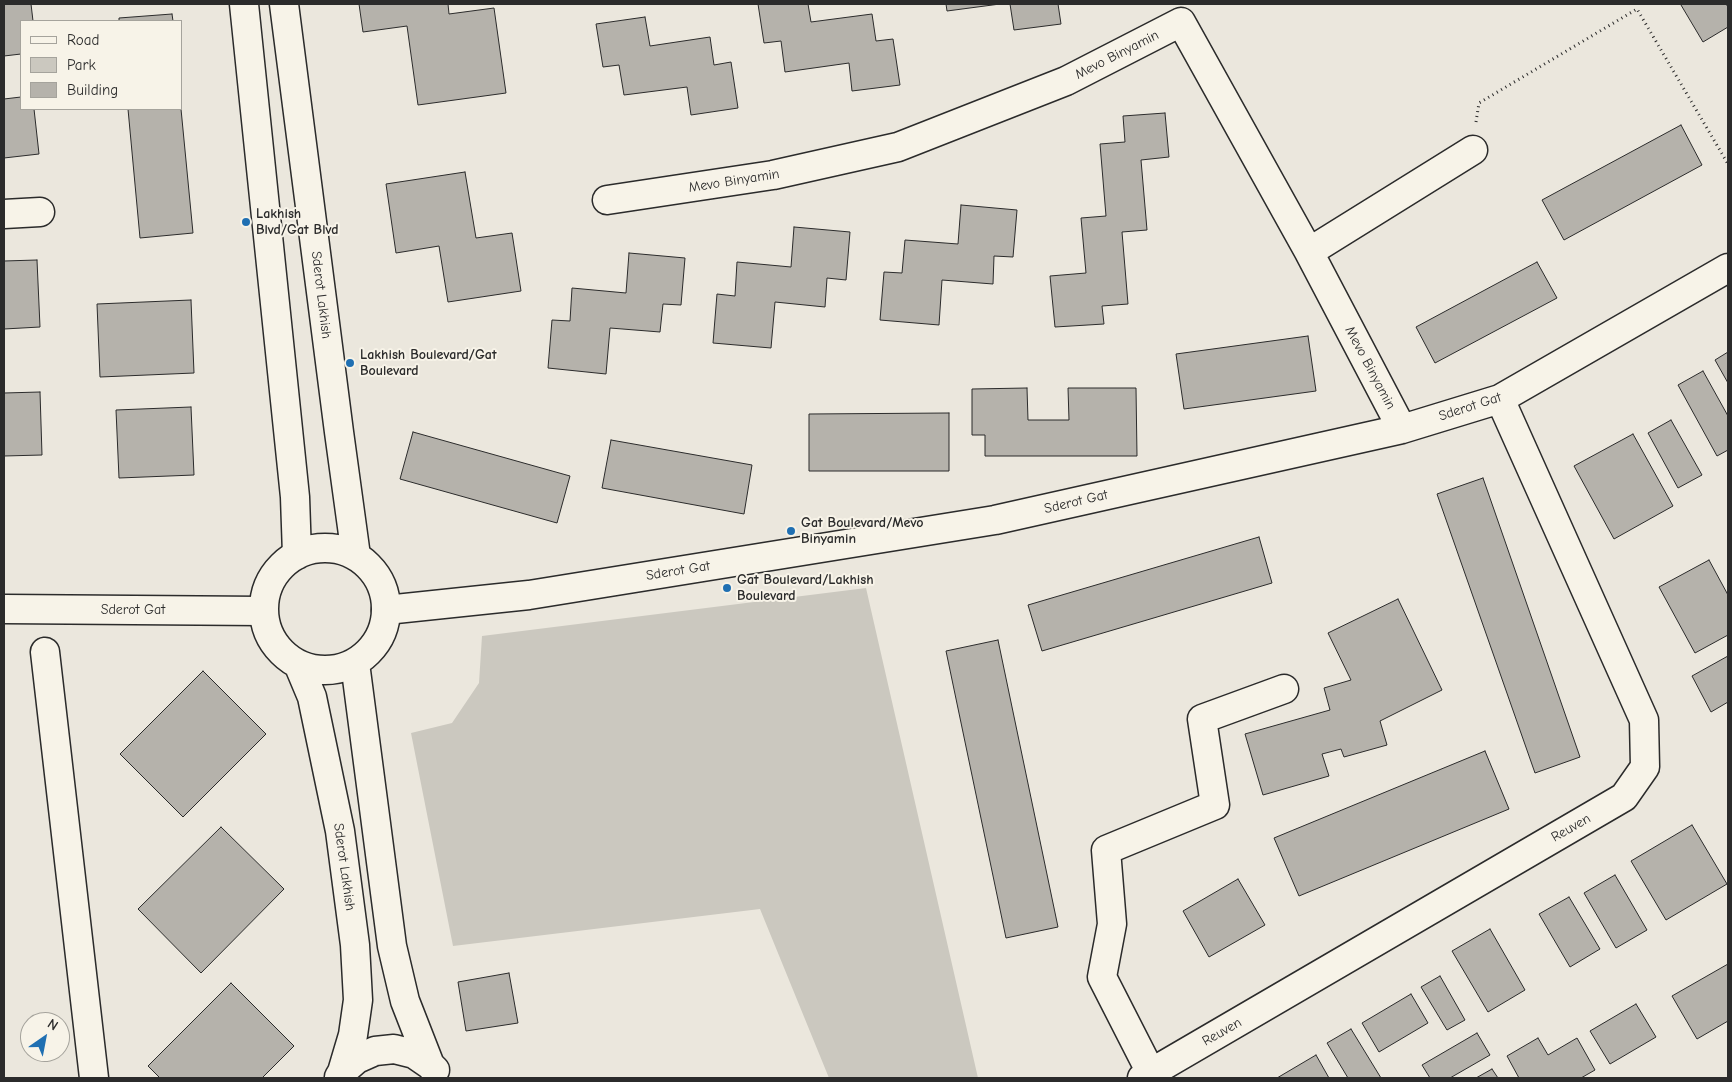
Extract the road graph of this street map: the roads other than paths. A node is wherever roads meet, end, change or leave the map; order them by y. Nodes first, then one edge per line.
1 (244, 4) edge
2 (284, 4) edge
3 (1473, 150) road end
4 (607, 200) dead end
5 (40, 212) dead end
6 (4, 214) edge
7 (1309, 252) junction
8 (1728, 268) edge
9 (1500, 399) junction
10 (1402, 429) junction
11 (296, 554) junction
12 (356, 556) junction
13 (4, 609) edge
14 (386, 610) junction
15 (263, 611) junction
16 (45, 652) dead end
17 (356, 663) junction
18 (299, 666) junction
19 (1284, 690) dead end
20 (436, 1071) edge
21 (340, 1075) edge
22 (1146, 1076) edge
23 (94, 1078) edge

1 - 11 street
2 - 12 street, Sderot Lakhish
3 - 7 street
4 - 7 street, Mevo Binyamin
5 - 6 street
7 - 10 street, Mevo Binyamin
8 - 9 street, Sderot Gat
9 - 10 street, Sderot Gat
9 - 22 street, Reuven
10 - 14 street, Sderot Gat
11 - 12 street
11 - 15 street
12 - 14 street
13 - 15 street, Sderot Gat
14 - 17 street
15 - 18 street
16 - 23 street
17 - 18 street
17 - 20 street
18 - 21 street, Sderot Lakhish
19 - 22 street
20 - 21 street

